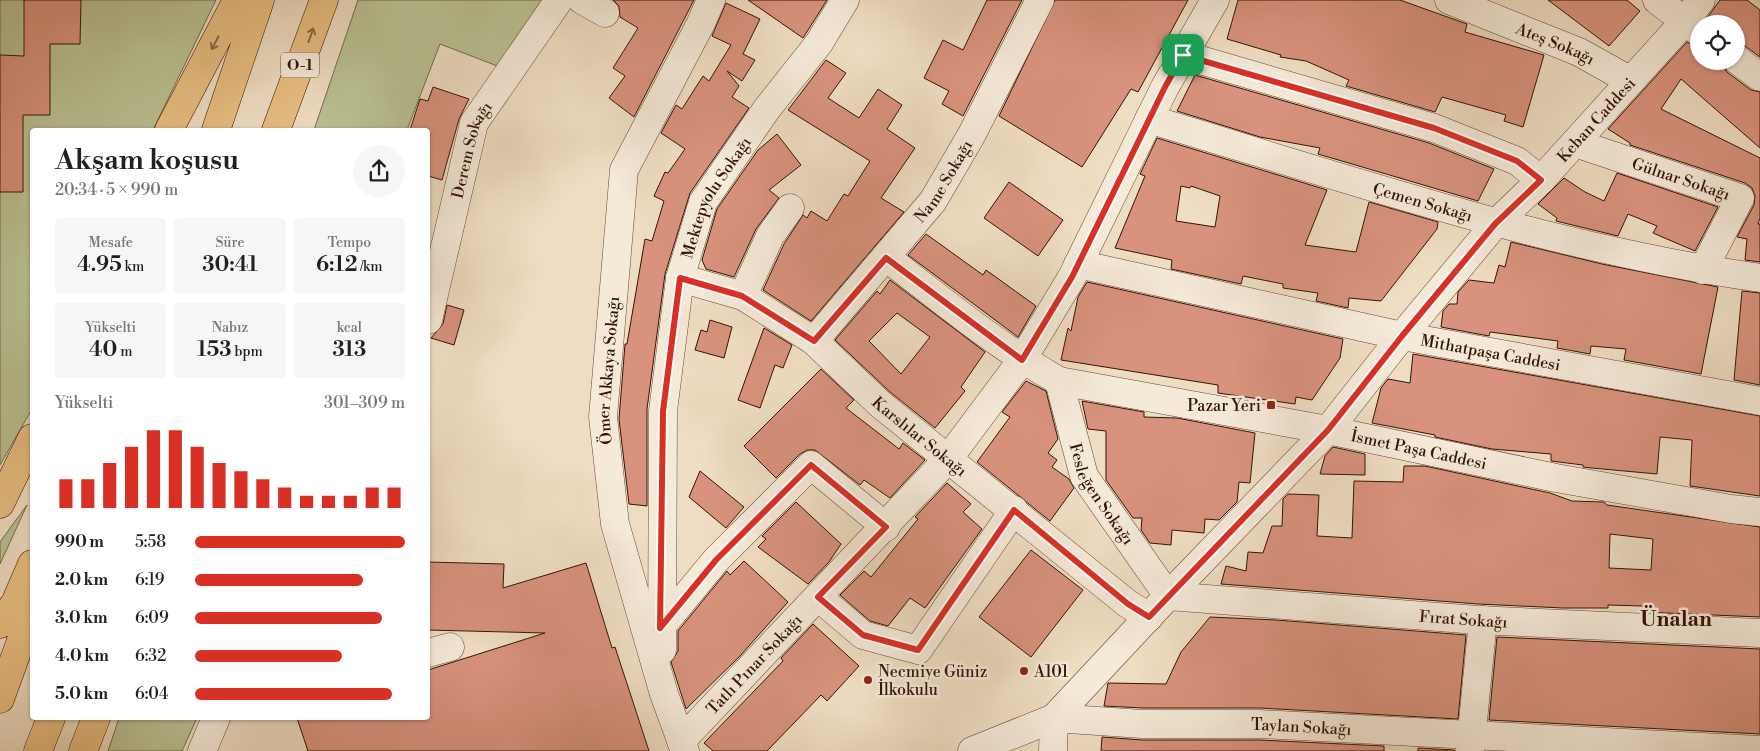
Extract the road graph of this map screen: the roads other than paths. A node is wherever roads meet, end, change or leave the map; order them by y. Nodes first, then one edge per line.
1 (237, 0) edge
2 (260, 0) edge
3 (324, 0) edge
4 (559, 0) edge
5 (711, 0) edge
6 (845, 0) edge
7 (1040, 0) edge
8 (1215, 0) edge
9 (1449, 0) edge
10 (1657, 0) edge
11 (1701, 0) edge
12 (1696, 15) edge
13 (1690, 25) edge
14 (1690, 29) edge
15 (1183, 55) junction
16 (1745, 66) edge
17 (1760, 77) edge
18 (1631, 81) junction
19 (1149, 119) junction
20 (170, 128) edge
21 (217, 128) edge
22 (277, 128) edge
23 (1576, 143) junction
24 (1541, 180) junction
25 (790, 208) dead end
26 (1495, 224) junction
27 (886, 258) junction
28 (1078, 264) junction
29 (1703, 270) junction
30 (680, 278) junction
31 (1760, 278) edge
32 (742, 296) junction
33 (430, 311) edge
34 (1402, 336) junction
35 (814, 341) junction
36 (1022, 360) junction
37 (1059, 380) junction
38 (1760, 401) edge
39 (1328, 430) junction
40 (30, 442) edge
41 (948, 459) junction
42 (0, 504) edge
43 (1014, 510) junction
44 (1760, 512) edge
45 (886, 527) junction
46 (30, 569) edge
47 (1168, 596) junction
48 (818, 597) junction
49 (30, 616) edge
50 (1149, 617) junction
51 (1483, 620) junction
52 (0, 624) edge
53 (660, 628) junction
54 (1760, 633) edge
55 (664, 694) junction
56 (0, 699) edge
57 (1054, 718) junction
58 (50, 720) edge
59 (95, 720) edge
60 (215, 720) edge
61 (1470, 744) edge
62 (683, 746) edge
63 (1760, 750) edge
64 (38, 751) edge
65 (83, 751) edge
66 (202, 751) edge
67 (972, 751) edge
68 (1053, 751) edge

1 -> 20 highway
2 - 21 highway
22 -> 3 highway, O-1
4 - 33 street, Derem Sokağı
5 - 55 street, Ömer Akkaya Sokağı
6 - 30 street, Mektepyolu Sokağı
7 - 27 street, Name Sokağı
8 - 15 street, Tatlı Pınar Sokağı
9 - 18 street, Ateş Sokağı
10 - 13 street
11 - 12 street, Keban Caddesi
14 - 18 street, Keban Caddesi
15 - 19 street, Tatlı Pınar Sokağı
15 - 24 street
16 - 17 street
18 - 23 street, Keban Caddesi
19 - 26 street, Çemen Sokağı
19 - 28 street, Tatlı Pınar Sokağı
23 - 24 street, Keban Caddesi
23 - 29 street, Gülnar Sokağı
24 - 26 street, Keban Caddesi
25 - 32 street
26 - 29 street, Çemen Sokağı
26 - 34 street, Keban Caddesi
27 - 35 street, Name Sokağı
27 - 36 street, İsmet Paşa Caddesi
28 - 34 street, Mithatpaşa Caddesi
28 - 36 street, Tatlı Pınar Sokağı
29 - 31 street, Çemen Sokağı
30 - 32 street, Karslılar Sokağı
30 - 53 street, Mektepyolu Sokağı
32 - 35 street, Karslılar Sokağı
34 - 38 street, Mithatpaşa Caddesi
34 - 39 street, Keban Caddesi
35 - 41 street, Karslılar Sokağı
36 - 37 street, İsmet Paşa Caddesi
36 - 41 street, Tatlı Pınar Sokağı
37 - 39 street, İsmet Paşa Caddesi
37 - 47 street, Fesleğen Sokağı
39 - 44 street, İsmet Paşa Caddesi
39 - 47 street, Keban Caddesi
40 - 42 highway
41 - 43 street, Karslılar Sokağı
41 - 45 street, Tatlı Pınar Sokağı
43 - 48 street
43 - 50 street, Karslılar Sokağı
45 - 48 street, Tatlı Pınar Sokağı
45 - 53 street
46 - 52 highway
47 - 50 street, Keban Caddesi
47 - 51 street, Fırat Sokağı
48 - 62 street, Tatlı Pınar Sokağı
49 - 56 highway
50 - 57 street, Keban Caddesi
51 - 54 street, Fırat Sokağı
51 - 61 street
53 - 55 street, Mektepyolu Sokağı
55 - 62 street, Ömer Akkaya Sokağı
57 - 61 street, Taylan Sokağı
57 - 67 street
57 - 68 street
58 - 64 highway
59 - 65 highway
60 - 66 street
61 - 63 street, Taylan Sokağı

